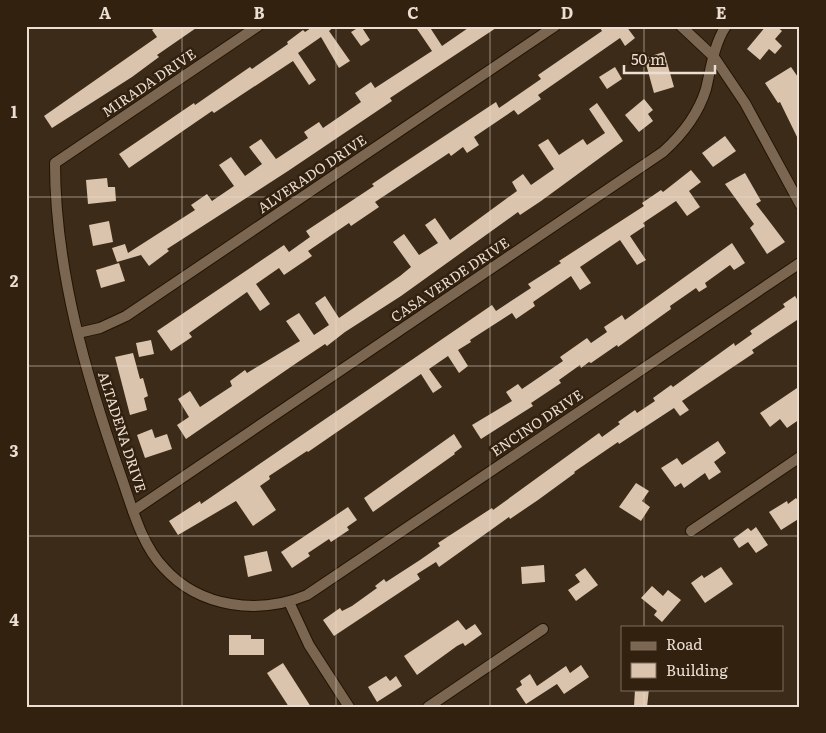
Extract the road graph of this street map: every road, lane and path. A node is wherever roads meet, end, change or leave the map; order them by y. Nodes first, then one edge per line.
1 (258, 26) edge
2 (555, 26) edge
3 (681, 26) edge
4 (726, 26) edge
5 (714, 57) junction
6 (55, 163) joint
7 (800, 204) edge
8 (800, 263) edge
9 (78, 332) junction
10 (800, 457) edge
11 (133, 511) junction
12 (691, 531) dead end
13 (289, 602) junction
14 (543, 629) dead end
15 (349, 707) edge
16 (428, 707) edge

1 - 6 street, MIRADA DRIVE
2 - 9 street, ALVERADO DRIVE
3 - 5 street
4 - 5 street, CASA VERDE DRIVE
5 - 7 street
5 - 11 street, CASA VERDE DRIVE
6 - 9 street, ALTADENA DRIVE
8 - 13 street, ENCINO DRIVE
9 - 11 street, ALTADENA DRIVE
10 - 12 street
11 - 13 street, ALTADENA DRIVE
13 - 15 street
14 - 16 street

